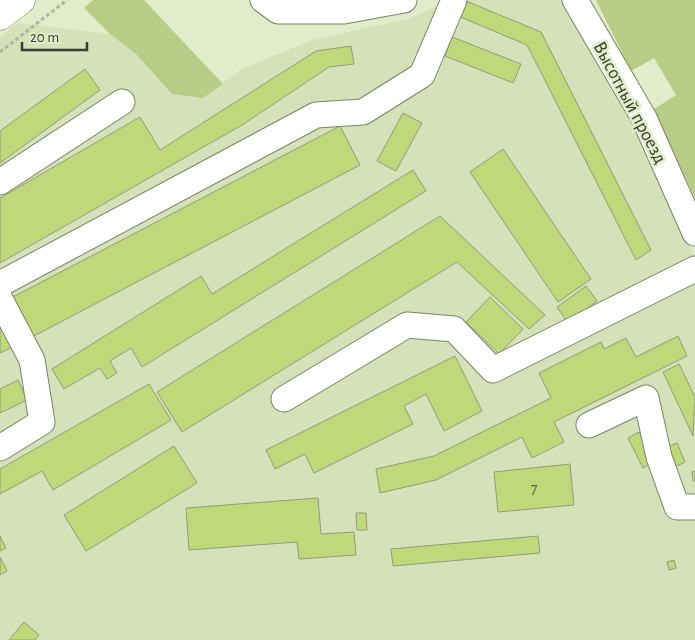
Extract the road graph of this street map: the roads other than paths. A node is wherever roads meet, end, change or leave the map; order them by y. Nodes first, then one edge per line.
1 (21, 0) edge
2 (404, 0) edge
3 (454, 0) edge
4 (575, 0) edge
5 (277, 4) edge
6 (0, 16) edge
7 (122, 102) dead end
8 (0, 182) edge
9 (695, 233) edge
10 (695, 269) edge
11 (0, 284) edge
12 (0, 299) edge
13 (284, 399) dead end
14 (589, 425) dead end
15 (0, 448) edge
16 (695, 507) edge

1 - 6 main road
2 - 5 street
3 - 11 street
4 - 9 street, Высотный проезд
7 - 8 street
10 - 13 street
12 - 15 street
14 - 16 street

